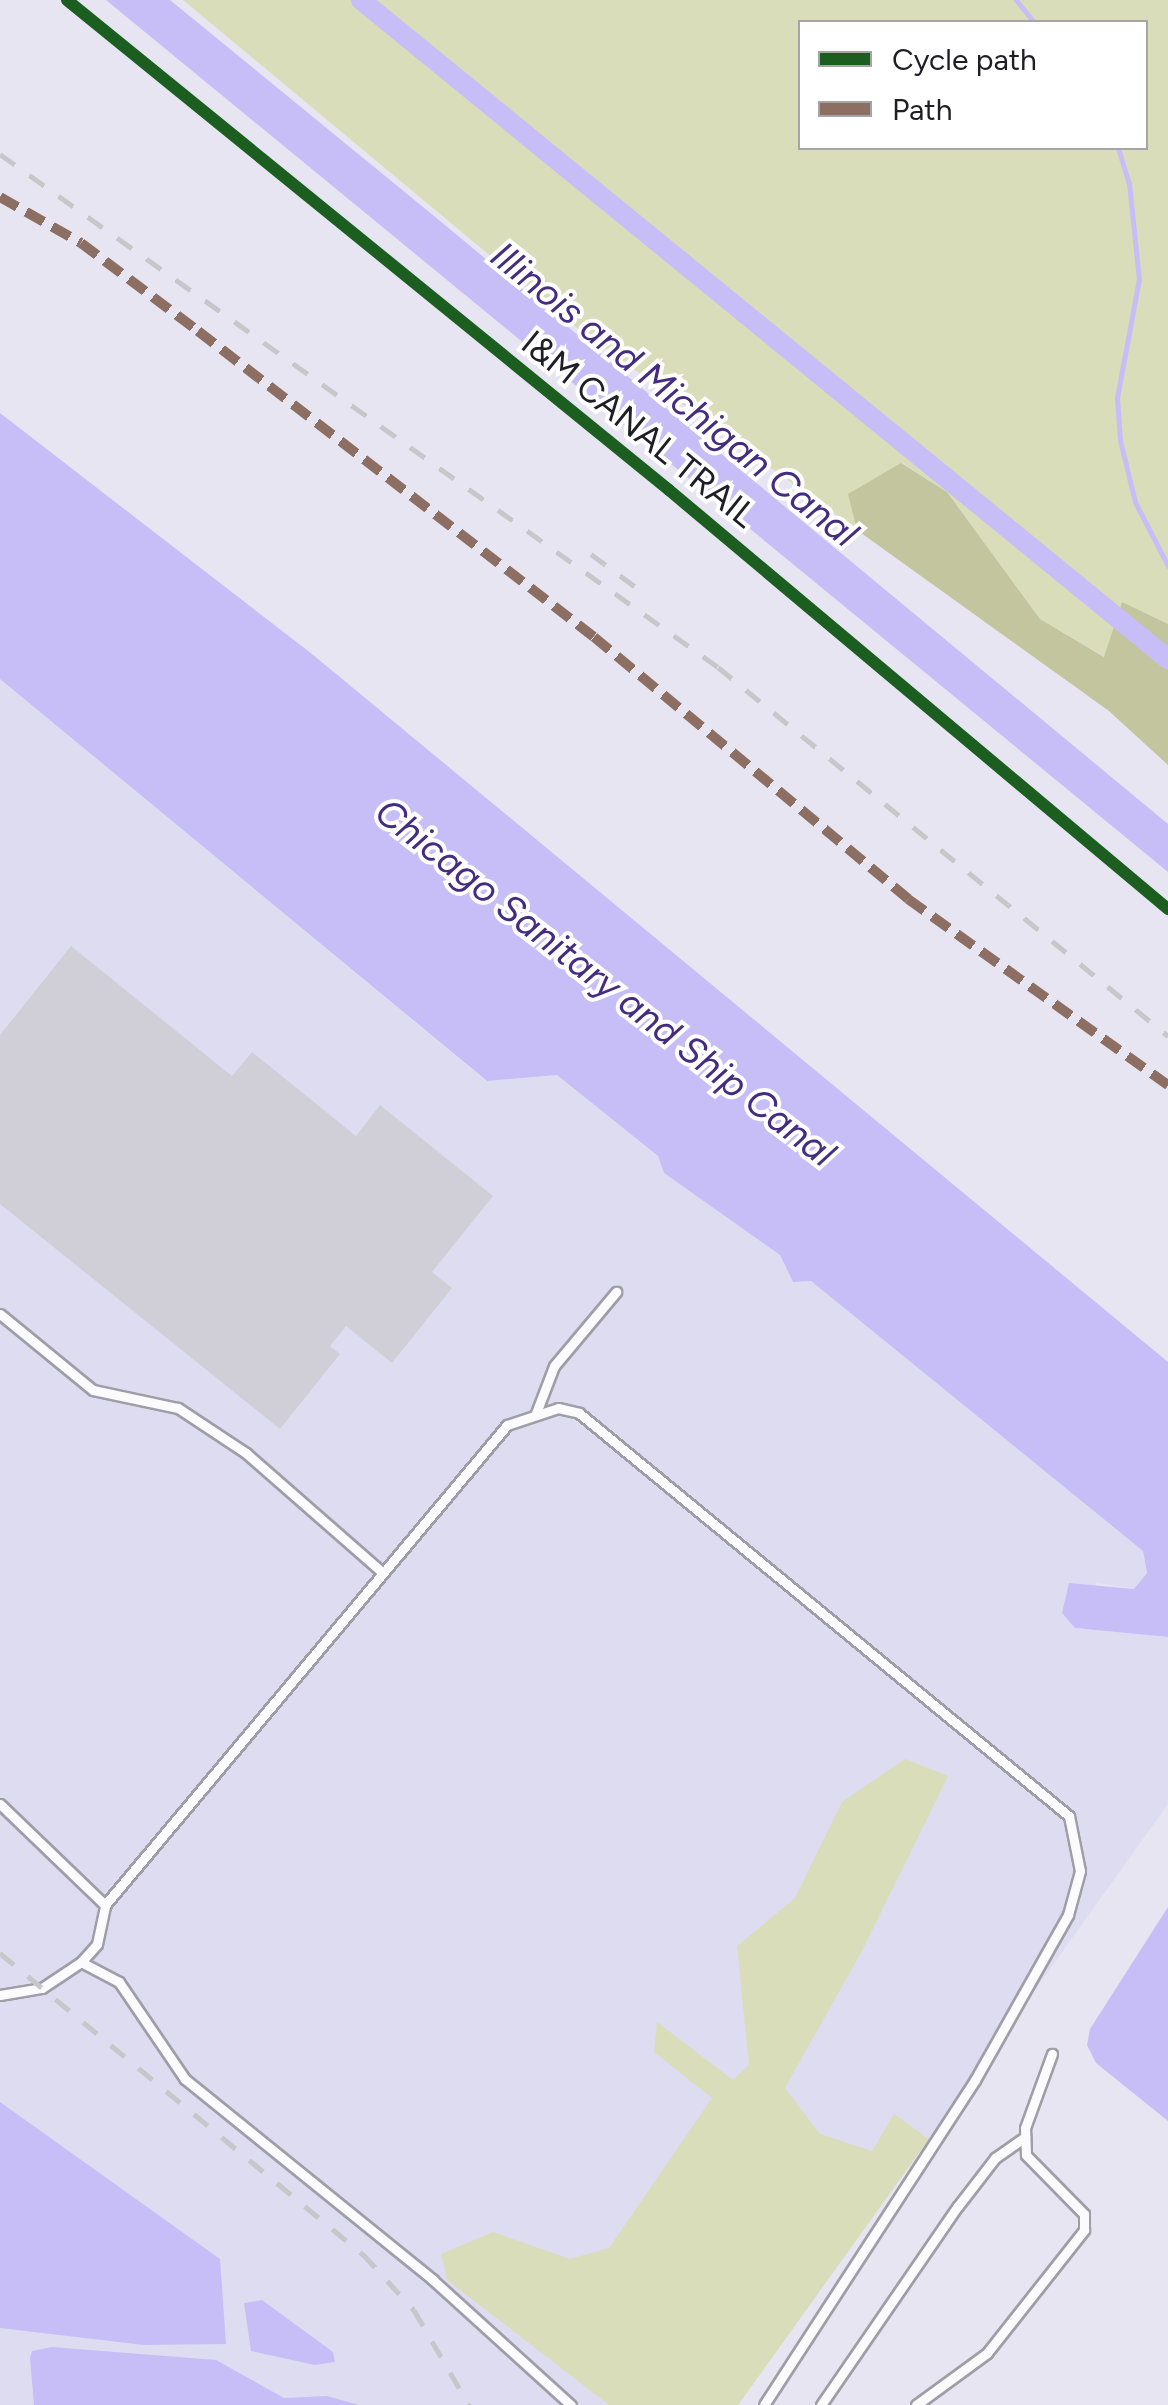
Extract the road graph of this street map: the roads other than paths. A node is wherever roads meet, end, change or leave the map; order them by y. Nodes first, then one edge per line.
1 (616, 1292) dead end
2 (0, 1314) edge
3 (536, 1413) junction
4 (383, 1573) junction
5 (0, 1804) edge
6 (105, 1906) junction
7 (82, 1962) junction
8 (0, 1995) edge
9 (1052, 2054) dead end
10 (1025, 2136) junction
11 (570, 2405) edge
12 (764, 2405) edge
13 (821, 2405) edge
14 (916, 2405) edge

1 - 3 lane
2 - 4 lane
3 - 4 lane
3 - 12 lane
4 - 6 lane
5 - 6 lane
6 - 7 lane
7 - 8 lane
7 - 11 lane
9 - 10 lane
10 - 13 lane
10 - 14 lane

